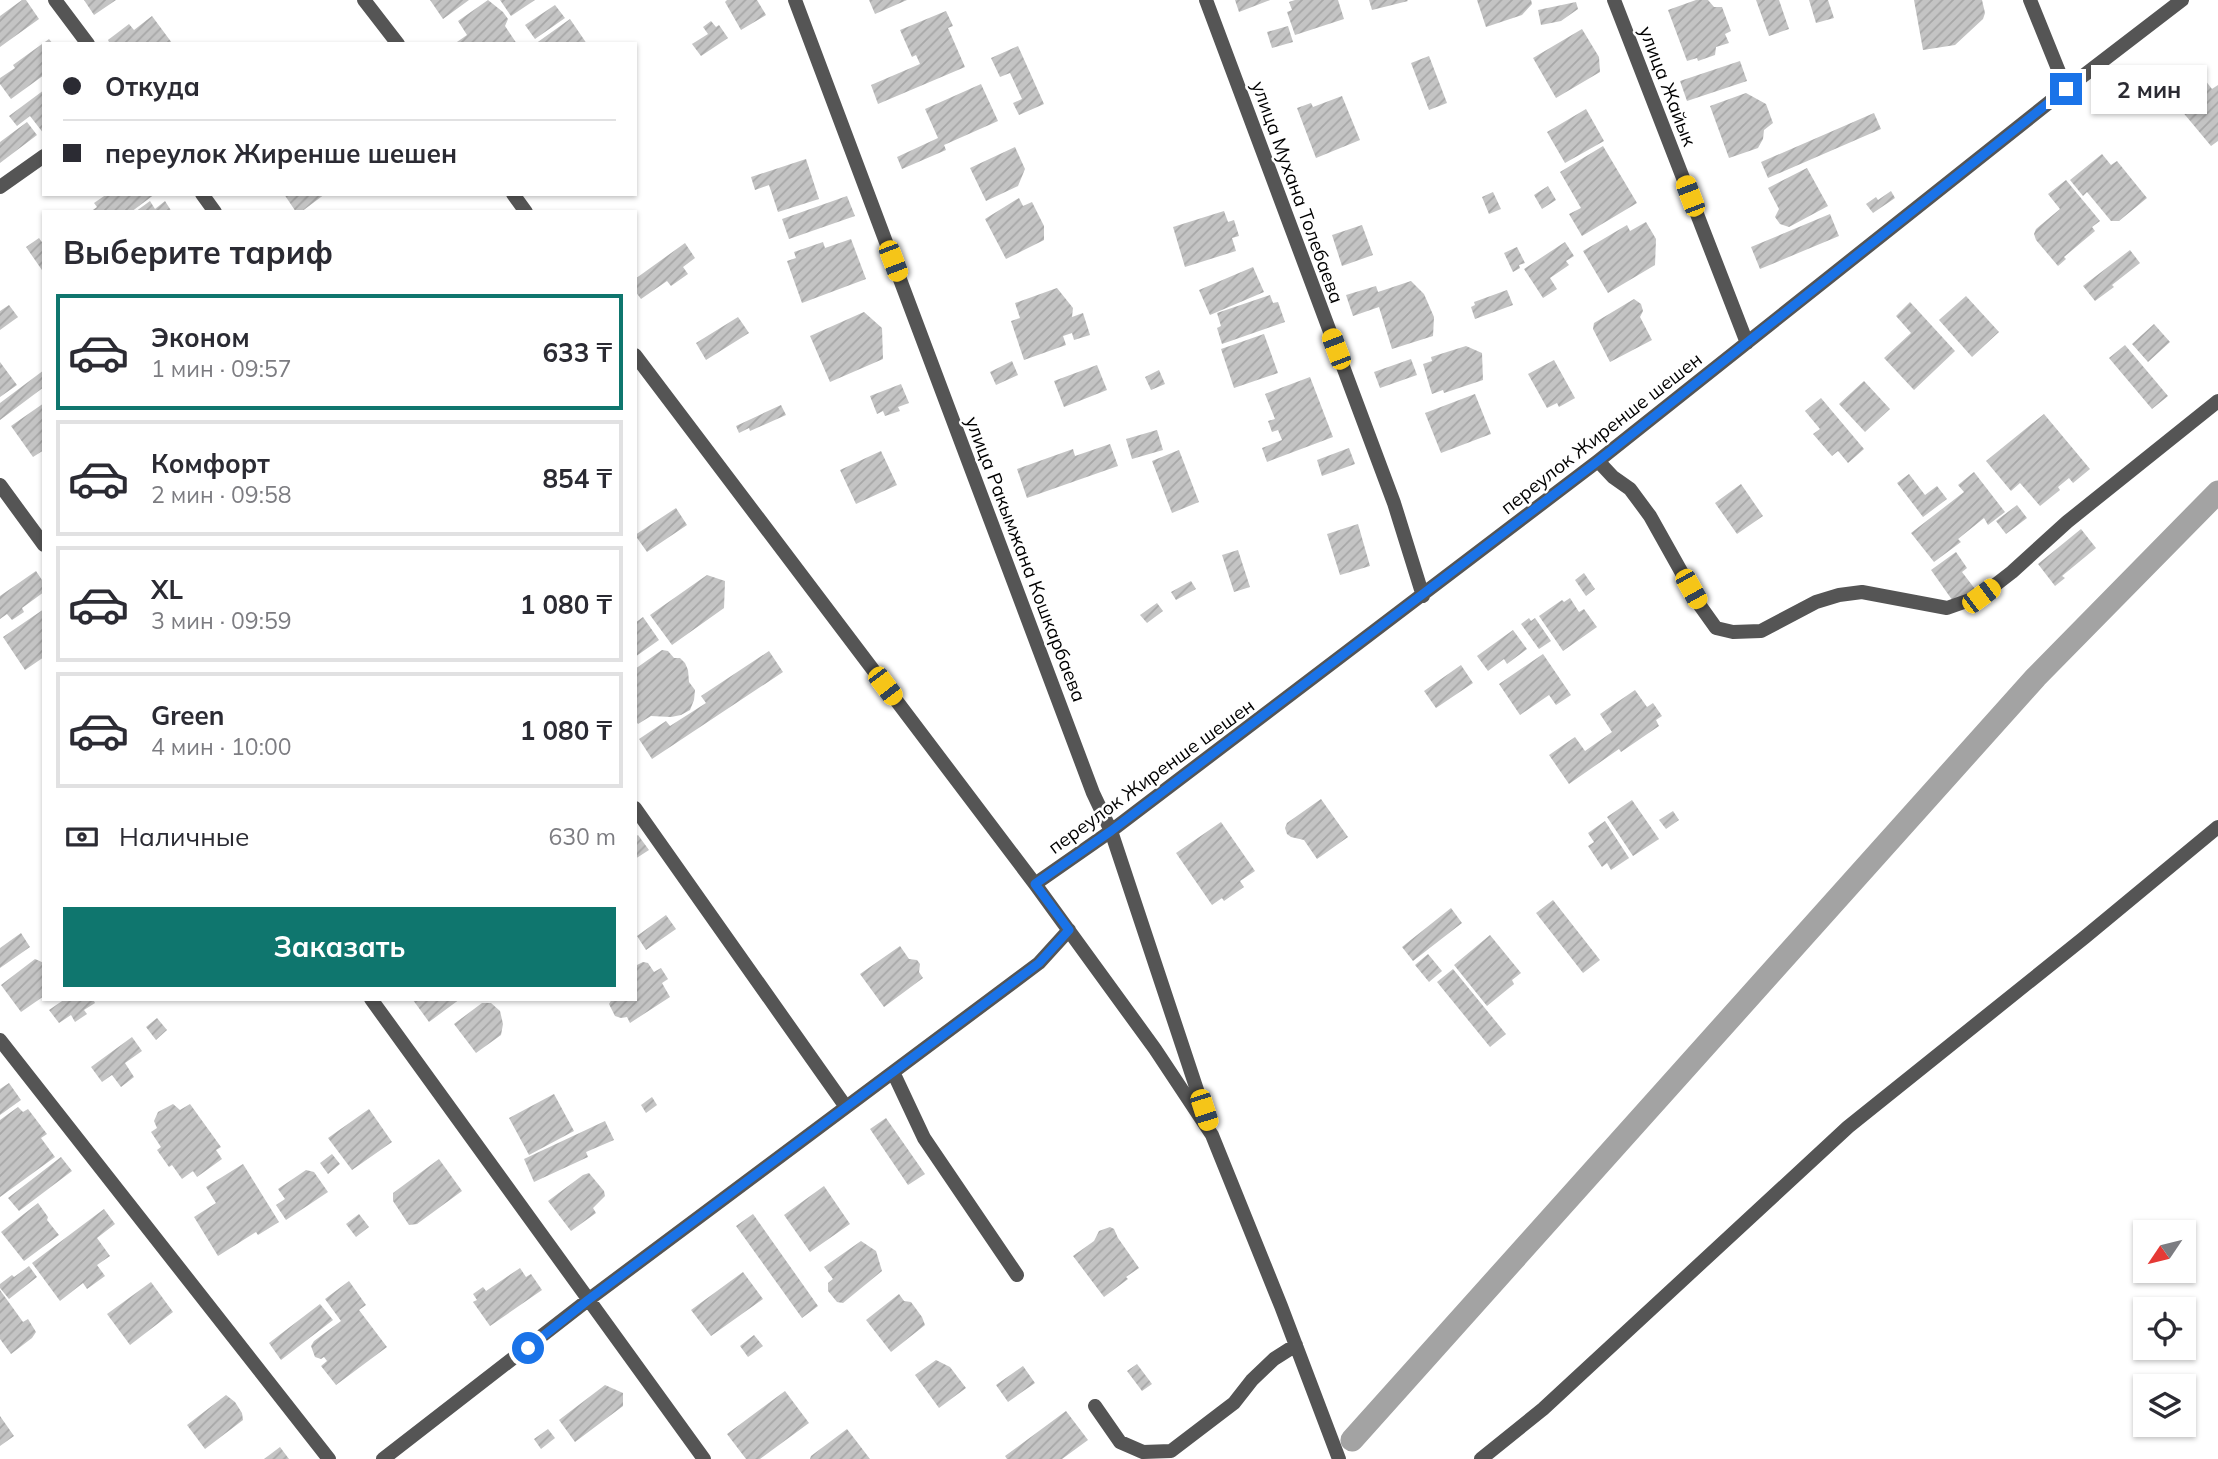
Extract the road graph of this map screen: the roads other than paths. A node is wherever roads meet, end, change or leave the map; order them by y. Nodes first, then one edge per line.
1 (55, 0) edge
2 (364, 0) edge
3 (795, 0) edge
4 (1206, 0) edge
5 (1614, 0) edge
6 (2030, 0) edge
7 (2182, 0) edge
8 (86, 42) edge
9 (396, 42) edge
10 (2066, 89) junction
11 (42, 157) edge
12 (0, 187) edge
13 (1747, 343) junction
14 (637, 358) edge
15 (2218, 401) edge
16 (1598, 461) junction
17 (0, 485) edge
18 (42, 542) edge
19 (1423, 596) junction
20 (637, 811) edge
21 (2218, 827) edge
22 (1111, 831) junction
23 (1035, 884) junction
24 (1069, 930) junction
25 (372, 1001) edge
26 (0, 1040) edge
27 (893, 1072) junction
28 (846, 1107) junction
29 (1212, 1135) junction
30 (1017, 1275) dead end
31 (588, 1300) junction
32 (1296, 1345) junction
33 (1095, 1406) dead end
34 (329, 1459) edge
35 (383, 1459) edge
36 (704, 1459) edge
37 (1339, 1459) edge
38 (1481, 1459) edge

1 - 8 street
2 - 9 street
3 - 22 street, улица Ракымжана Кошкарбаева
4 - 19 street, улица Мухана Толебаева
5 - 13 street, улица Жайык
6 - 10 street
7 - 10 street, переулок Жиренше шешен
10 - 13 street, переулок Жиренше шешен
11 - 12 street
13 - 16 street, переулок Жиренше шешен
14 - 23 street
15 - 16 street
16 - 19 street, переулок Жиренше шешен
17 - 18 street
19 - 22 street, переулок Жиренше шешен
20 - 28 street
21 - 38 street
22 - 23 street, переулок Жиренше шешен
22 - 29 street, улица Ракымжана Кошкарбаева
23 - 24 street
24 - 27 street
24 - 29 street
25 - 31 street
26 - 34 street
27 - 28 street
27 - 30 street
28 - 31 street
29 - 32 street
31 - 35 street
31 - 36 street
32 - 33 street
32 - 37 street

